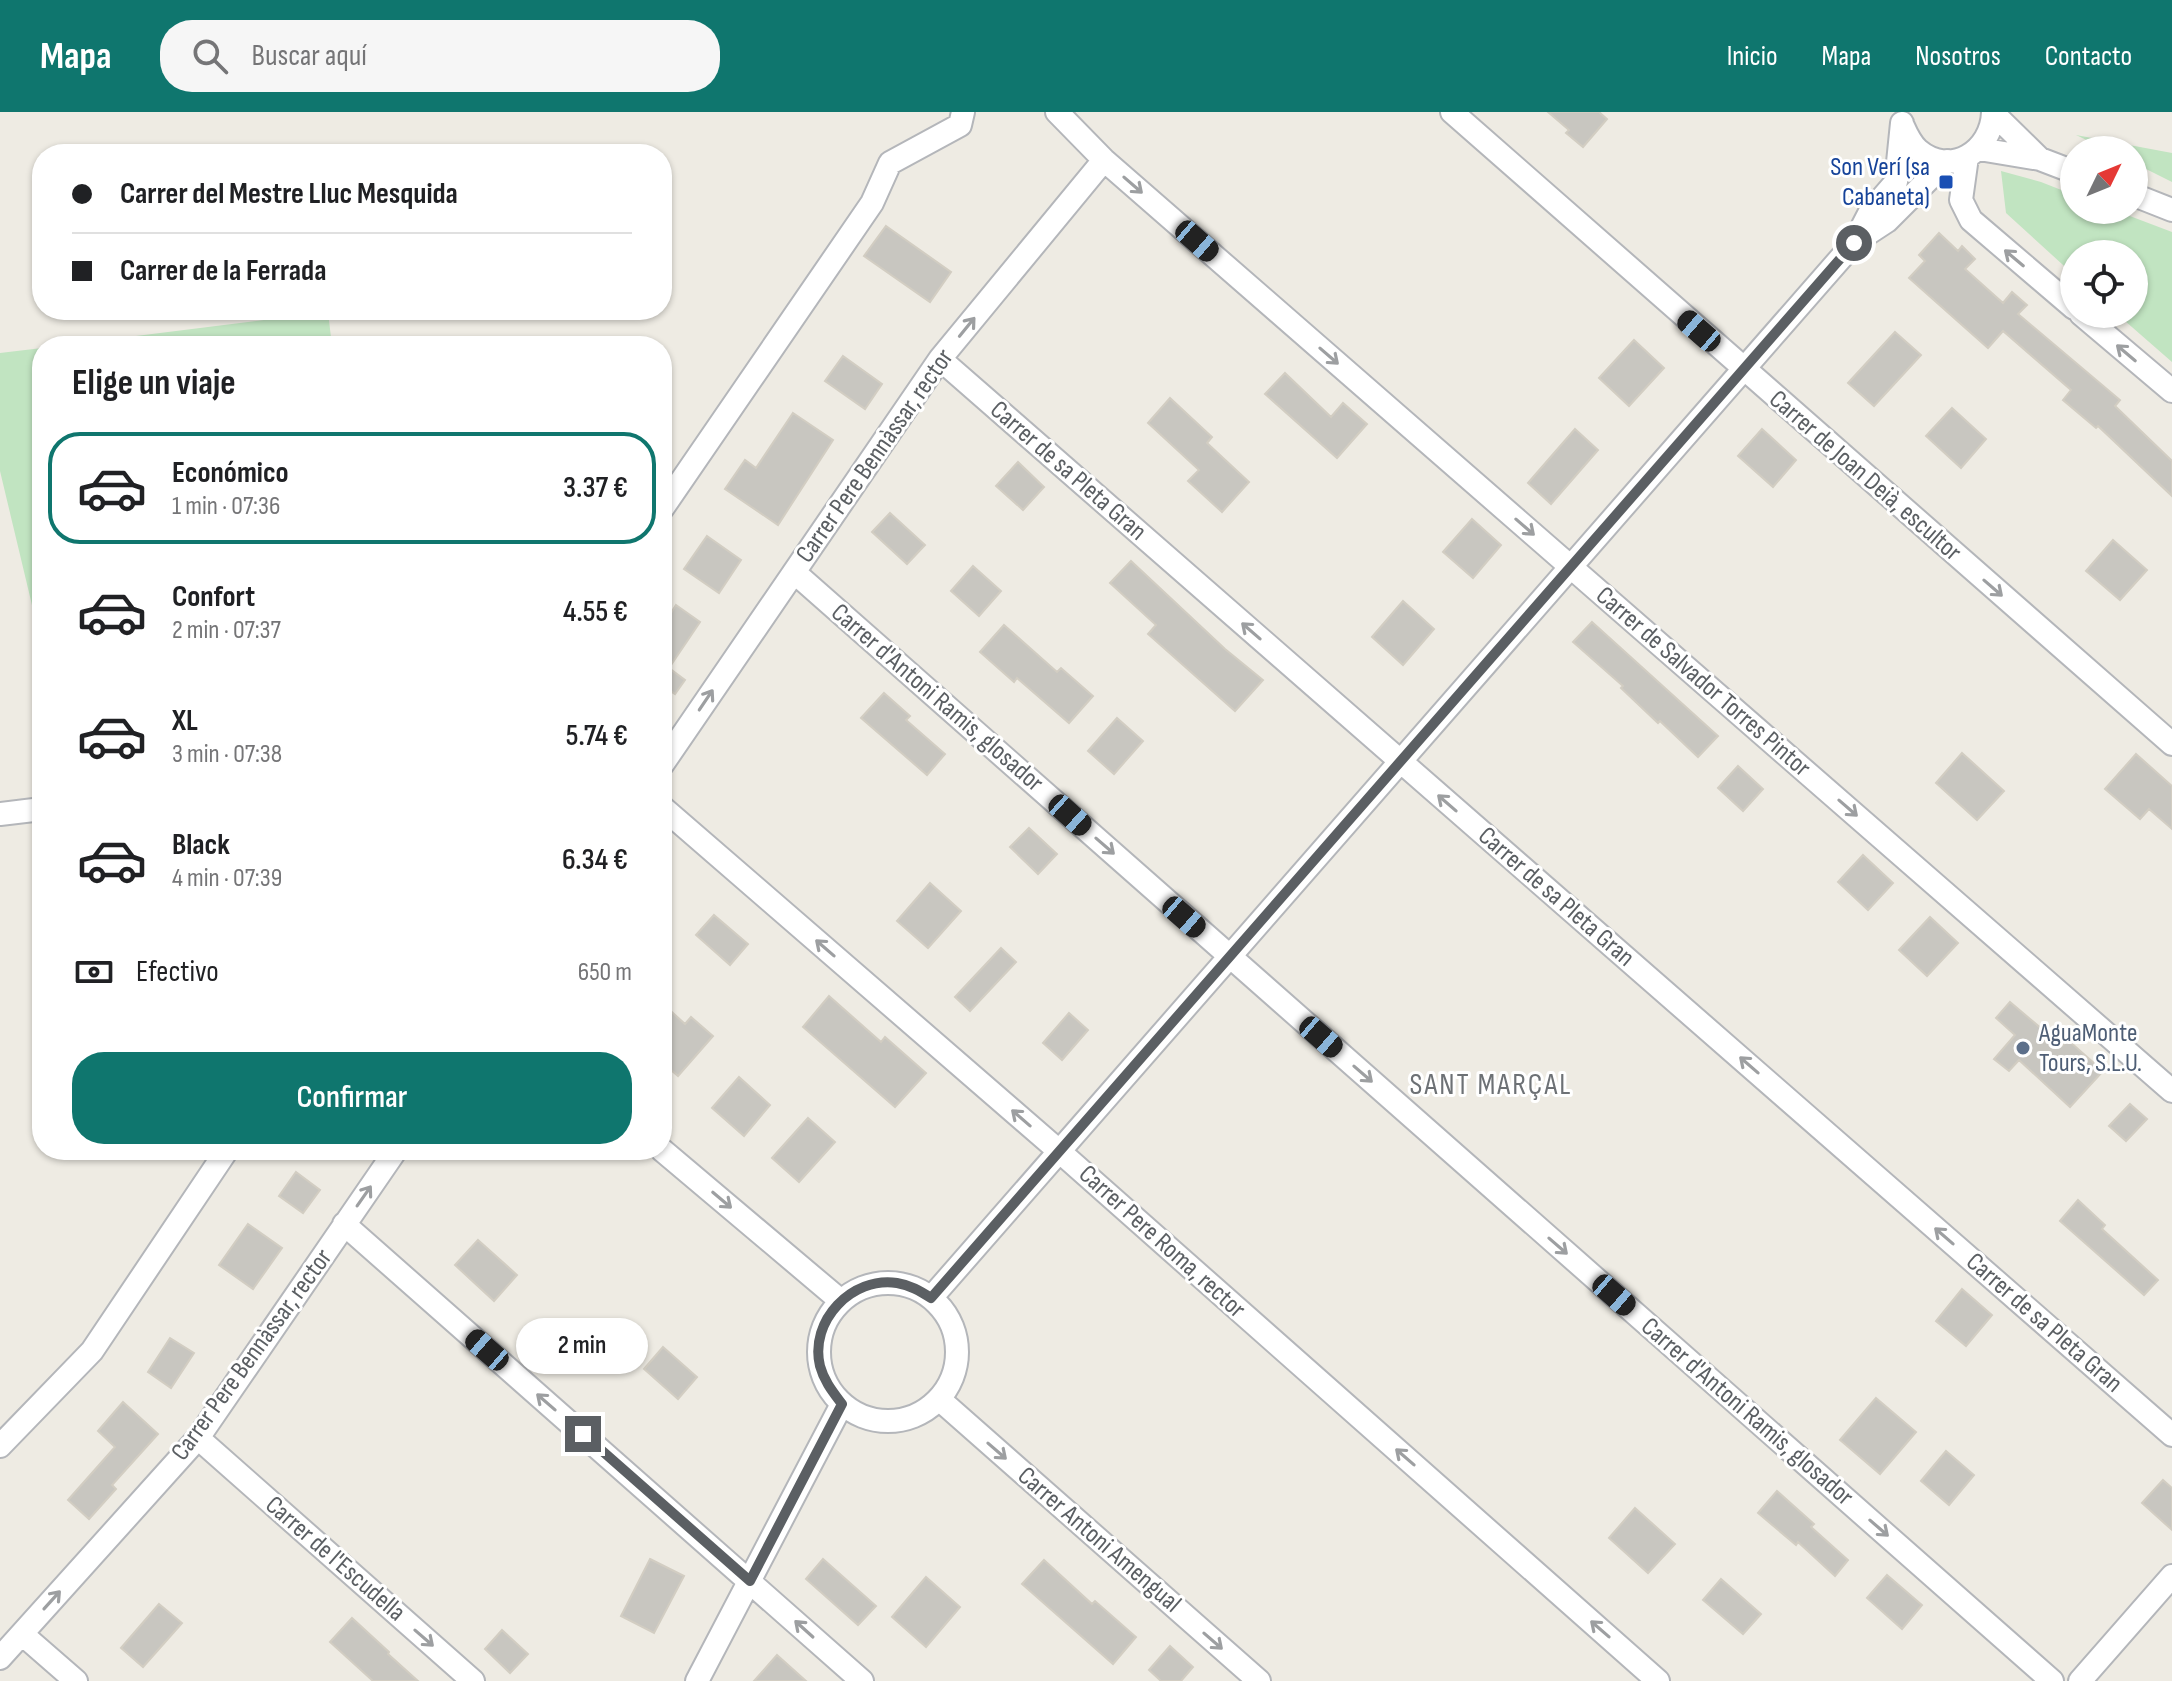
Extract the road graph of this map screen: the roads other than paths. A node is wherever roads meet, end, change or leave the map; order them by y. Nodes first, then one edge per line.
1 (963, 112) edge
2 (1057, 112) edge
3 (1452, 112) edge
4 (1993, 113) edge
5 (1902, 117) edge
6 (1964, 156) junction
7 (2040, 159) junction
8 (1104, 160) junction
9 (2060, 167) edge
10 (2148, 201) edge
11 (2172, 210) edge
12 (1854, 243) junction
13 (2060, 296) edge
14 (2098, 328) edge
15 (940, 359) junction
16 (1744, 370) junction
17 (2172, 391) edge
18 (672, 494) edge
19 (1572, 567) junction
20 (794, 572) junction
21 (2172, 744) edge
22 (672, 750) edge
23 (1401, 762) junction
24 (32, 810) edge
25 (0, 814) edge
26 (672, 816) edge
27 (1230, 957) junction
28 (2172, 1091) edge
29 (1059, 1151) junction
30 (672, 1158) edge
31 (220, 1160) edge
32 (389, 1160) edge
33 (344, 1224) junction
34 (931, 1298) junction
35 (841, 1301) junction
36 (939, 1399) junction
37 (842, 1404) junction
38 (2172, 1435) edge
39 (198, 1438) junction
40 (0, 1446) edge
41 (2172, 1576) edge
42 (750, 1581) junction
43 (22, 1634) junction
44 (0, 1658) edge
45 (76, 1681) edge
46 (473, 1681) edge
47 (697, 1681) edge
48 (862, 1681) edge
49 (1259, 1681) edge
50 (1658, 1681) edge
51 (2052, 1681) edge
52 (2080, 1681) edge

1 - 18 street
2 - 8 street, Carrer de Salvador Torres Pintor
3 - 16 street, Carrer de Joan Deià, escultor
4 - 6 street
4 - 7 street
5 - 6 street
5 - 12 street
6 - 7 street
6 - 12 street
13 -> 6 street
7 - 9 street
15 -> 8 street, Carrer Pere Bennàssar, rector
8 -> 19 street, Carrer de Salvador Torres Pintor
10 - 11 street
12 - 16 street
17 -> 14 street
15 - 20 street, Carrer Pere Bennàssar, rector
23 -> 15 street, Carrer de sa Pleta Gran
16 - 19 street
16 -> 21 street, Carrer de Joan Deià, escultor
19 - 23 street
19 -> 28 street, Carrer de Salvador Torres Pintor
22 -> 20 street, Carrer Pere Bennàssar, rector
20 -> 27 street, Carrer d'Antoni Ramis, glosador
23 - 27 street
38 -> 23 street, Carrer de sa Pleta Gran
24 - 25 street
29 -> 26 street, Carrer Pere Roma, rector
27 - 29 street
27 -> 51 street, Carrer d'Antoni Ramis, glosador
29 - 34 street
50 -> 29 street, Carrer Pere Roma, rector
30 -> 35 street
31 - 40 street
33 -> 32 street, Carrer Pere Bennàssar, rector
33 - 39 street, Carrer Pere Bennàssar, rector
42 -> 33 street
34 - 35 street
34 - 36 street
35 - 37 street
36 - 37 street
36 -> 49 street, Carrer Antoni Amengual
37 - 42 street
43 -> 39 street, Carrer Pere Bennàssar, rector
39 -> 46 street, Carrer de l'Escudella
41 - 52 street
42 - 47 street
48 -> 42 street
43 - 44 street, Carrer Pere Bennàssar, rector
43 - 45 street

